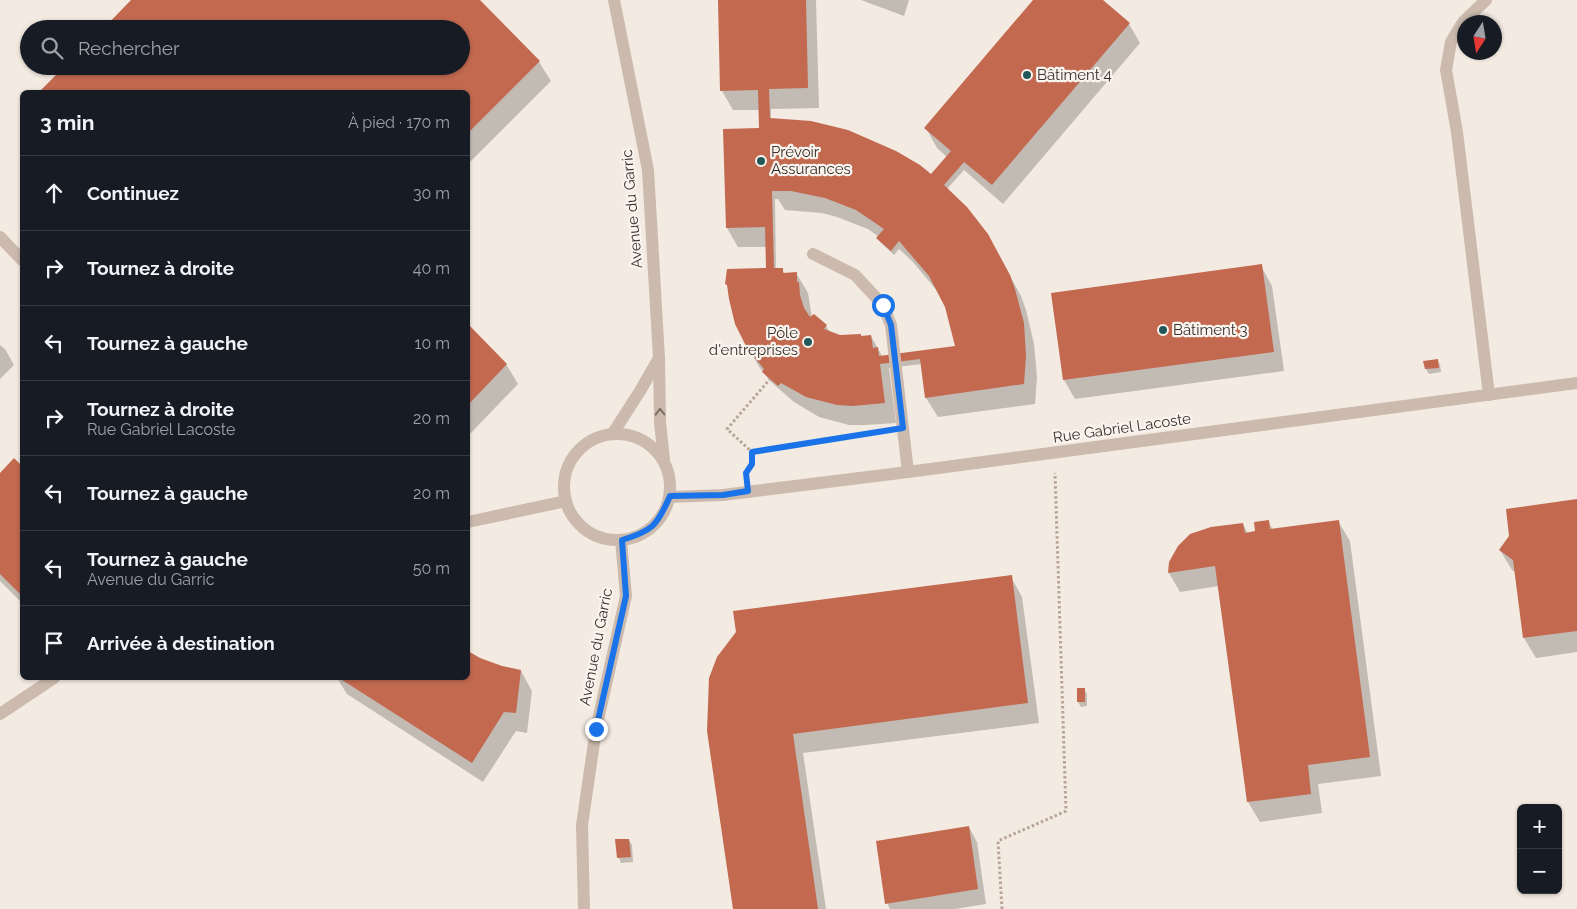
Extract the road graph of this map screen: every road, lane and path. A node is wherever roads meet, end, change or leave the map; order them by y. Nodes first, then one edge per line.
1 (614, 0) edge
2 (1486, 0) edge
3 (0, 237) edge
4 (813, 254) dead end
5 (20, 258) edge
6 (659, 358) junction
7 (770, 378) dead end
8 (1577, 383) edge
9 (1490, 395) junction
10 (903, 428) junction
11 (613, 433) junction
12 (752, 452) junction
13 (1055, 453) junction
14 (664, 460) junction
15 (908, 472) junction
16 (748, 491) junction
17 (670, 496) junction
18 (566, 501) junction
19 (470, 522) edge
20 (622, 540) junction
21 (51, 680) edge
22 (0, 714) edge
23 (584, 909) edge
24 (1002, 909) edge

1 - 6 street, Avenue du Garric
2 - 9 street
3 - 5 street
4 - 10 street
6 - 11 street
14 -> 6 street, Avenue du Garric
7 - 12 path
8 - 9 street, Rue Gabriel Lacoste
9 - 13 street, Rue Gabriel Lacoste
10 - 12 path
10 - 15 street
11 - 14 street
11 - 18 street
12 - 16 path
13 - 15 street, Rue Gabriel Lacoste
13 - 24 path
14 - 17 street
15 - 16 street, Rue Gabriel Lacoste
16 - 17 street, Rue Gabriel Lacoste
17 - 20 street
18 - 19 street
18 - 20 street
20 - 23 street, Avenue du Garric
21 - 22 street

